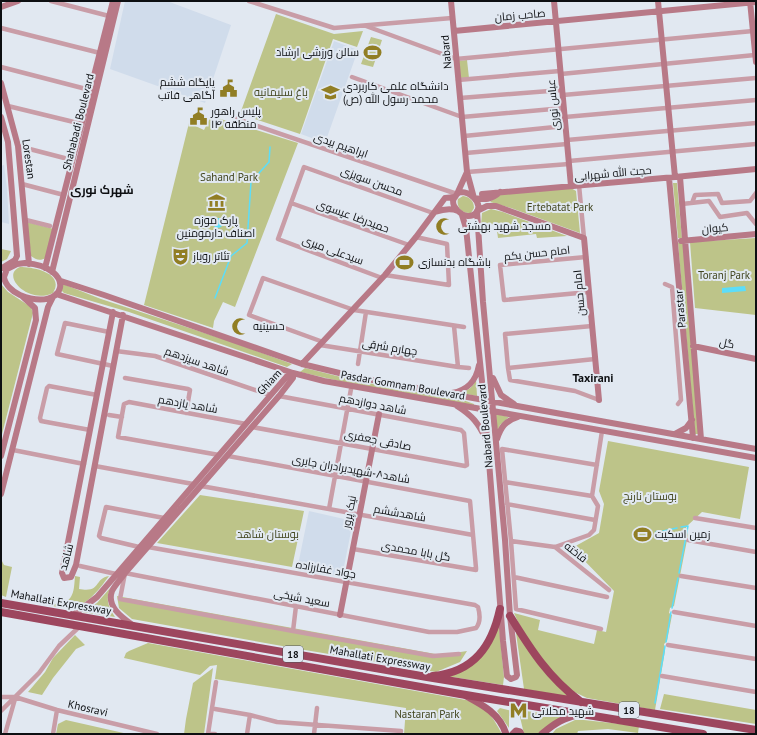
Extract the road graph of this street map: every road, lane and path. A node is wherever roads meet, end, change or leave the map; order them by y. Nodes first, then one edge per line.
1 (18, 1) edge
2 (51, 1) edge
3 (113, 1) edge
4 (118, 1) edge
5 (249, 1) edge
6 (451, 1) edge
7 (554, 1) edge
8 (658, 1) edge
9 (752, 2) edge
10 (1, 7) edge
11 (659, 11) junction
12 (109, 16) junction
13 (452, 18) junction
14 (556, 21) junction
15 (366, 26) junction
16 (1, 28) edge
17 (454, 31) junction
18 (753, 32) junction
19 (661, 40) junction
20 (558, 50) junction
21 (100, 53) junction
22 (755, 55) edge
23 (456, 60) junction
24 (756, 62) edge
25 (664, 64) junction
26 (1, 67) edge
27 (560, 72) junction
28 (352, 77) dead end
29 (756, 78) edge
30 (458, 80) junction
31 (1, 83) edge
32 (666, 86) junction
33 (90, 90) junction
34 (562, 92) junction
35 (460, 98) junction
36 (756, 100) edge
37 (8, 106) junction
38 (564, 108) junction
39 (668, 108) junction
40 (1, 117) edge
41 (462, 117) junction
42 (565, 117) junction
43 (234, 118) dead end
44 (756, 123) edge
45 (82, 124) junction
46 (566, 126) junction
47 (670, 131) junction
48 (464, 136) junction
49 (4, 138) edge
50 (567, 142) junction
51 (756, 144) edge
52 (18, 146) junction
53 (672, 152) junction
54 (466, 153) junction
55 (72, 160) junction
56 (569, 162) junction
57 (756, 169) edge
58 (467, 172) junction
59 (675, 177) junction
60 (22, 184) junction
61 (579, 185) junction
62 (571, 186) junction
63 (500, 192) junction
64 (482, 194) dead end
65 (756, 194) edge
66 (64, 195) junction
67 (456, 196) junction
68 (474, 198) junction
69 (291, 203) junction
70 (692, 203) junction
71 (682, 204) junction
72 (477, 211) junction
73 (434, 213) junction
74 (460, 213) junction
75 (26, 220) junction
76 (756, 224) edge
77 (50, 226) dead end
78 (756, 234) edge
79 (416, 238) junction
80 (584, 238) junction
81 (685, 240) junction
82 (675, 241) junction
83 (409, 245) junction
84 (586, 258) junction
85 (29, 264) junction
86 (3, 268) edge
87 (45, 268) junction
88 (52, 272) junction
89 (384, 276) junction
90 (3, 280) edge
91 (61, 281) junction
92 (665, 284) dead end
93 (589, 292) junction
94 (55, 295) junction
95 (22, 296) junction
96 (354, 310) junction
97 (113, 312) junction
98 (366, 312) junction
99 (123, 315) junction
100 (674, 322) junction
101 (683, 322) junction
102 (454, 326) junction
103 (592, 326) junction
104 (464, 327) dead end
105 (109, 332) junction
106 (322, 343) junction
107 (693, 346) junction
108 (116, 351) junction
109 (360, 351) junction
110 (595, 359) junction
111 (756, 359) edge
112 (480, 360) junction
113 (103, 364) junction
114 (302, 364) junction
115 (358, 364) dead end
116 (113, 366) junction
117 (458, 367) junction
118 (469, 368) dead end
119 (508, 368) junction
120 (490, 371) junction
121 (294, 373) junction
122 (125, 378) dead end
123 (351, 389) dead end
124 (449, 394) junction
125 (97, 395) junction
126 (270, 395) junction
127 (279, 396) junction
128 (484, 400) junction
129 (599, 400) joint
130 (493, 402) junction
131 (454, 404) junction
132 (678, 404) dead end
133 (518, 406) junction
134 (347, 408) junction
135 (485, 410) junction
136 (494, 411) junction
137 (186, 413) junction
138 (379, 414) junction
139 (109, 415) dead end
140 (520, 416) junction
141 (122, 417) junction
142 (692, 420) junction
143 (246, 424) junction
144 (252, 427) junction
145 (90, 430) junction
146 (463, 431) joint
147 (602, 431) junction
148 (674, 434) junction
149 (693, 436) junction
150 (701, 437) junction
151 (487, 440) junction
152 (496, 440) junction
153 (341, 442) junction
154 (372, 448) junction
155 (756, 449) edge
156 (13, 450) junction
157 (219, 455) junction
158 (1, 456) edge
159 (228, 456) junction
160 (756, 458) edge
161 (84, 464) junction
162 (596, 465) junction
163 (95, 466) junction
164 (335, 476) junction
165 (208, 479) junction
166 (366, 481) junction
167 (505, 482) junction
168 (194, 484) junction
169 (201, 486) junction
170 (228, 491) junction
171 (1, 494) edge
172 (592, 496) junction
173 (508, 504) junction
174 (329, 509) junction
175 (359, 514) junction
176 (164, 518) junction
177 (695, 518) dead end
178 (596, 520) junction
179 (756, 528) edge
180 (473, 536) junction
181 (688, 540) dead end
182 (511, 541) junction
183 (139, 547) junction
184 (148, 547) junction
185 (555, 547) junction
186 (353, 548) junction
187 (756, 552) edge
188 (80, 566) dead end
189 (125, 574) junction
190 (114, 576) junction
191 (681, 576) dead end
192 (514, 577) junction
193 (346, 582) junction
194 (118, 583) junction
195 (756, 588) edge
196 (609, 590) dead end
197 (607, 596) dead end
198 (1, 599) edge
199 (1, 603) edge
200 (12, 605) junction
201 (296, 606) junction
202 (500, 609) junction
203 (1, 612) edge
204 (674, 612) dead end
205 (340, 615) junction
206 (72, 616) junction
207 (510, 616) junction
208 (78, 626) junction
209 (135, 626) junction
210 (756, 626) edge
211 (476, 628) joint
212 (601, 629) dead end
213 (293, 631) junction
214 (513, 640) junction
215 (225, 642) junction
216 (503, 642) junction
217 (668, 645) dead end
218 (256, 648) junction
219 (223, 651) junction
220 (459, 654) dead end
221 (254, 657) junction
222 (756, 659) edge
223 (662, 676) dead end
224 (427, 677) junction
225 (216, 682) dead end
226 (756, 692) edge
227 (460, 694) junction
228 (1, 697) edge
229 (15, 697) junction
230 (582, 702) junction
231 (317, 708) dead end
232 (215, 709) dead end
233 (57, 710) junction
234 (1, 711) edge
235 (582, 714) junction
236 (250, 715) junction
237 (672, 717) junction
238 (704, 722) junction
239 (315, 724) junction
240 (671, 729) junction
241 (756, 730) edge
242 (5, 734) edge
243 (52, 734) edge
244 (157, 734) edge
245 (208, 734) edge
246 (211, 734) edge
247 (215, 734) edge
248 (247, 734) edge
249 (314, 734) edge
250 (400, 734) edge
251 (506, 734) edge
252 (513, 734) edge
253 (521, 734) edge
254 (542, 734) edge
255 (702, 734) edge

1 - 10 main road
2 - 12 street
3 - 12 main road, Shahabadi Boulevard
4 - 88 main road, Shahabadi Boulevard
5 - 15 street
6 - 13 main road, Nabard
7 - 14 main road, عباس نوری
8 - 11 main road, Parastar
9 - 11 main road, صاحب زمان
9 - 18 main road
11 - 14 main road, صاحب زمان
11 - 19 main road, Parastar
12 - 21 main road, Shahabadi Boulevard
13 - 15 street
13 - 17 main road, Nabard
14 - 17 main road, صاحب زمان
14 - 20 main road, عباس نوری
15 - 23 street
16 - 21 street
17 - 23 main road, Nabard
18 - 19 street
18 - 22 main road
19 - 20 street
19 - 25 main road, Parastar
20 - 23 street
20 - 27 main road, عباس نوری
21 - 33 main road, Shahabadi Boulevard
22 - 24 main road
22 - 25 street
23 - 30 main road, Nabard
25 - 27 street
25 - 32 main road, Parastar
26 - 33 street
27 - 30 street
27 - 34 main road, عباس نوری
28 - 41 street
29 - 32 street
30 - 35 main road, Nabard
31 - 37 main road, Lorestan
32 - 34 street
32 - 39 main road, Parastar
33 - 45 main road, Shahabadi Boulevard
34 - 35 street
34 - 38 main road, عباس نوری
35 - 41 main road, Nabard
36 - 39 street
37 - 45 street
37 - 52 main road, Lorestan
38 - 41 street
38 - 42 main road, عباس نوری
39 - 42 street
39 - 47 main road, Parastar
40 - 49 main road, Lorestan
41 - 48 main road, Nabard
42 - 46 main road, عباس نوری
43 - 67 street, ابراهیم بیدی
44 - 47 street
45 - 55 main road, Shahabadi Boulevard
46 - 48 street
46 - 50 main road, عباس نوری
47 - 50 street
47 - 53 main road, Parastar
48 - 54 main road, Nabard
49 - 86 main road, Lorestan
50 - 54 street
50 - 56 main road, عباس نوری
51 - 53 street
52 - 55 street
52 - 60 main road, Lorestan
53 - 56 street
53 - 59 main road, Parastar
54 - 58 main road, Nabard
55 - 66 main road, Shahabadi Boulevard
56 - 58 street
56 - 62 main road, عباس نوری
57 - 59 main road, حجت الله شهرابی
58 - 67 main road, Nabard
58 - 68 main road, Nabard
59 - 61 main road, حجت الله شهرابی
59 - 71 main road, Parastar
59 - 82 main road, Parastar
60 - 66 street
60 - 75 main road, Lorestan
61 - 62 main road, حجت الله شهرابی
61 - 80 street, امام حسن
62 - 63 main road, حجت الله شهرابی
63 - 64 main road
63 - 68 main road, حجت الله شهرابی
65 - 70 street
66 - 87 main road, Shahabadi Boulevard
67 - 68 main road
67 - 73 main road
67 - 74 main road
68 - 72 main road
69 - 73 street, محسن سویزی
69 - 83 street, حمیدرضا عیسوی
69 - 89 street, سیدعلی میری
70 - 71 street
70 - 76 street
71 - 81 main road, Parastar
72 - 74 main road
72 - 80 main road
72 - 120 main road, Nabard Boulevard
73 - 74 main road
73 - 79 main road
74 - 112 main road, Nabard Boulevard
75 - 77 street
75 - 85 main road, Lorestan
78 - 81 main road, کیوان
79 - 83 main road
79 - 89 street, سیدعلی میری
80 - 84 main road, امام حسن
81 - 82 main road, کیوان
81 - 107 main road, Parastar
82 - 101 main road, Parastar
83 - 89 main road
84 - 93 main road, امام حسن
84 - 93 street, امام حسن یکم
85 - 86 main road
85 - 87 main road
86 - 90 main road
87 - 88 main road
88 - 91 main road
89 - 96 main road
90 - 95 main road
91 - 94 main road
91 - 114 main road, Pasdar Gomnam Boulevard
92 - 100 street
93 - 103 main road, امام حسن
94 - 95 main road
94 - 97 main road, Pasdar Gomnam Boulevard
94 - 156 main road
95 - 158 main road
96 - 98 street
96 - 106 main road
96 - 106 street, چهارم شرقی
97 - 99 main road, Pasdar Gomnam Boulevard
97 - 105 main road, شاهد
98 - 102 street
98 - 109 street
99 - 108 main road, شاهد
99 - 121 main road, Pasdar Gomnam Boulevard
100 - 101 street
100 - 132 street
101 - 142 main road, Parastar
102 - 104 street
102 - 117 street
103 - 110 main road, امام حسن
103 - 119 street
105 - 113 main road, شاهد
105 - 113 street
106 - 109 street, چهارم شرقی
106 - 114 main road
107 - 111 main road, گل
107 - 150 main road, Parastar
108 - 116 main road, شاهد
108 - 126 street, شاهد سیزدهم
109 - 115 street
109 - 117 street, چهارم شرقی
110 - 119 street
110 - 129 main road, امام حسن
112 - 124 main road
112 - 128 main road, Nabard Boulevard
113 - 116 street
113 - 125 main road, شاهد
114 - 124 main road, Pasdar Gomnam Boulevard
116 - 163 main road, شاهد
117 - 118 street, چهارم شرقی
119 - 129 street
120 - 130 main road, Nabard Boulevard
120 - 133 main road
121 - 126 main road, Ghiam
121 - 127 main road, Ghiam
121 - 131 main road, Pasdar Gomnam Boulevard
122 - 137 street
123 - 134 street
124 - 128 main road, Pasdar Gomnam Boulevard
125 - 145 main road, شاهد
125 - 145 street
126 - 143 main road, Ghiam
127 - 134 street, شاهد دوازدهم
127 - 144 main road, Ghiam
128 - 130 main road, Pasdar Gomnam Boulevard
128 - 135 main road, Nabard Boulevard
130 - 133 main road, Pasdar Gomnam Boulevard
130 - 136 main road, Nabard Boulevard
131 - 135 main road, Pasdar Gomnam Boulevard
131 - 151 main road
133 - 148 main road, Pasdar Gomnam Boulevard
134 - 138 street, شاهد دوازدهم
134 - 153 street
135 - 136 main road, Pasdar Gomnam Boulevard
135 - 151 main road, Nabard Boulevard
136 - 140 main road, Pasdar Gomnam Boulevard
136 - 152 main road, Nabard Boulevard
137 - 141 street, شاهد یازدهم
137 - 143 street, شاهد یازدهم
138 - 146 street, شاهد دوازدهم
138 - 154 main road, نیک پرور
139 - 141 street
140 - 147 main road, Pasdar Gomnam Boulevard
140 - 152 main road
141 - 157 street
142 - 148 main road
142 - 149 main road, Parastar
143 - 157 main road, Ghiam
144 - 153 street, صادقی جعفری
144 - 159 main road, Ghiam
145 - 161 main road, شاهد
146 - 154 street, صادقی جعفری
147 - 160 main road, Pasdar Gomnam Boulevard
147 - 162 street
148 - 149 main road, Pasdar Gomnam Boulevard
149 - 150 main road, Pasdar Gomnam Boulevard
150 - 155 main road, Pasdar Gomnam Boulevard
151 - 202 main road, Nabard Boulevard
152 - 207 main road, Nabard Boulevard
153 - 154 street, صادقی جعفری
153 - 164 street
154 - 166 main road, نیک پرور
156 - 161 street
156 - 171 main road
157 - 168 main road, Ghiam
159 - 164 street, شاهد۸-شهیدبرادران جابری
159 - 165 main road, Ghiam
161 - 163 main road, شاهد
162 - 167 street
162 - 172 street
163 - 168 street
164 - 166 street, شاهد۸-شهیدبرادران جابری
164 - 174 street
165 - 169 main road, Ghiam
165 - 170 street, شاهدششم
166 - 175 main road, نیک پرور
166 - 180 street, شاهد۸-شهیدبرادران جابری
167 - 172 street
167 - 173 street
168 - 169 main road
168 - 176 main road, Ghiam
169 - 170 street, شاهدششم
169 - 184 main road, Ghiam
170 - 174 street, شاهدششم
172 - 178 street
173 - 178 street
173 - 182 street
174 - 175 street, شاهدششم
175 - 180 street, شاهدششم
175 - 186 main road, نیک پرور
176 - 183 main road, Ghiam
176 - 183 street
177 - 179 street
178 - 185 street, فاخته
180 - 186 street, گل بابا محمدی
181 - 187 street
182 - 185 street
182 - 192 street
183 - 190 main road, Ghiam
184 - 189 main road, Ghiam
184 - 193 street, جواد غفارزاده
185 - 196 street, فاخته
186 - 193 main road, نیک پرور
188 - 190 street
189 - 194 main road, Ghiam
189 - 201 street, سعید شیخی
189 - 213 street
190 - 194 main road
190 - 206 main road, Ghiam
191 - 195 street
192 - 197 street
192 - 212 street
193 - 205 main road, نیک پرور
193 - 211 street, جواد غفارزاده
194 - 209 main road, Ghiam
198 - 200 main road
199 - 200 highway, Mahallati Expressway / 18
200 - 206 highway, Mahallati Expressway / 18
201 - 205 street, سعید شیخی
201 - 213 street
202 - 216 main road, Nabard Boulevard
202 - 224 highway
203 - 208 highway, Mahallati Expressway / 18
204 - 210 street
205 - 211 street, سعید شیخی
206 - 209 highway, Mahallati Expressway / 18
207 - 214 main road, Nabard Boulevard
207 - 230 highway
208 - 219 highway, Mahallati Expressway / 18
208 - 229 street
209 - 215 highway, Mahallati Expressway / 18
213 - 220 street
214 - 216 main road
214 - 216 main road, Nabard Boulevard
215 - 218 highway, Mahallati Expressway / 18
215 - 219 highway
217 - 222 street
218 - 221 highway
218 - 224 highway, Mahallati Expressway / 18
219 - 221 highway, Mahallati Expressway / 18
221 - 227 highway, Mahallati Expressway / 18
223 - 226 street
224 - 230 highway, Mahallati Expressway / 18
225 - 245 street
227 - 235 highway, Mahallati Expressway / 18
227 - 251 main road
228 - 229 street, Khosravi
229 - 233 street, Khosravi
229 - 234 street
229 - 242 street
230 - 237 highway, Mahallati Expressway / 18
231 - 239 street
232 - 236 street
233 - 243 street
233 - 244 street, Khosravi
235 - 240 highway, Mahallati Expressway / 18
235 - 254 main road
236 - 239 street
236 - 248 street
237 - 238 highway, Mahallati Expressway / 18
237 - 240 highway
238 - 241 highway, Mahallati Expressway / 18
238 - 255 highway
239 - 249 street
239 - 250 street
240 - 255 highway, Mahallati Expressway / 18
246 - 247 street
252 - 253 main road

